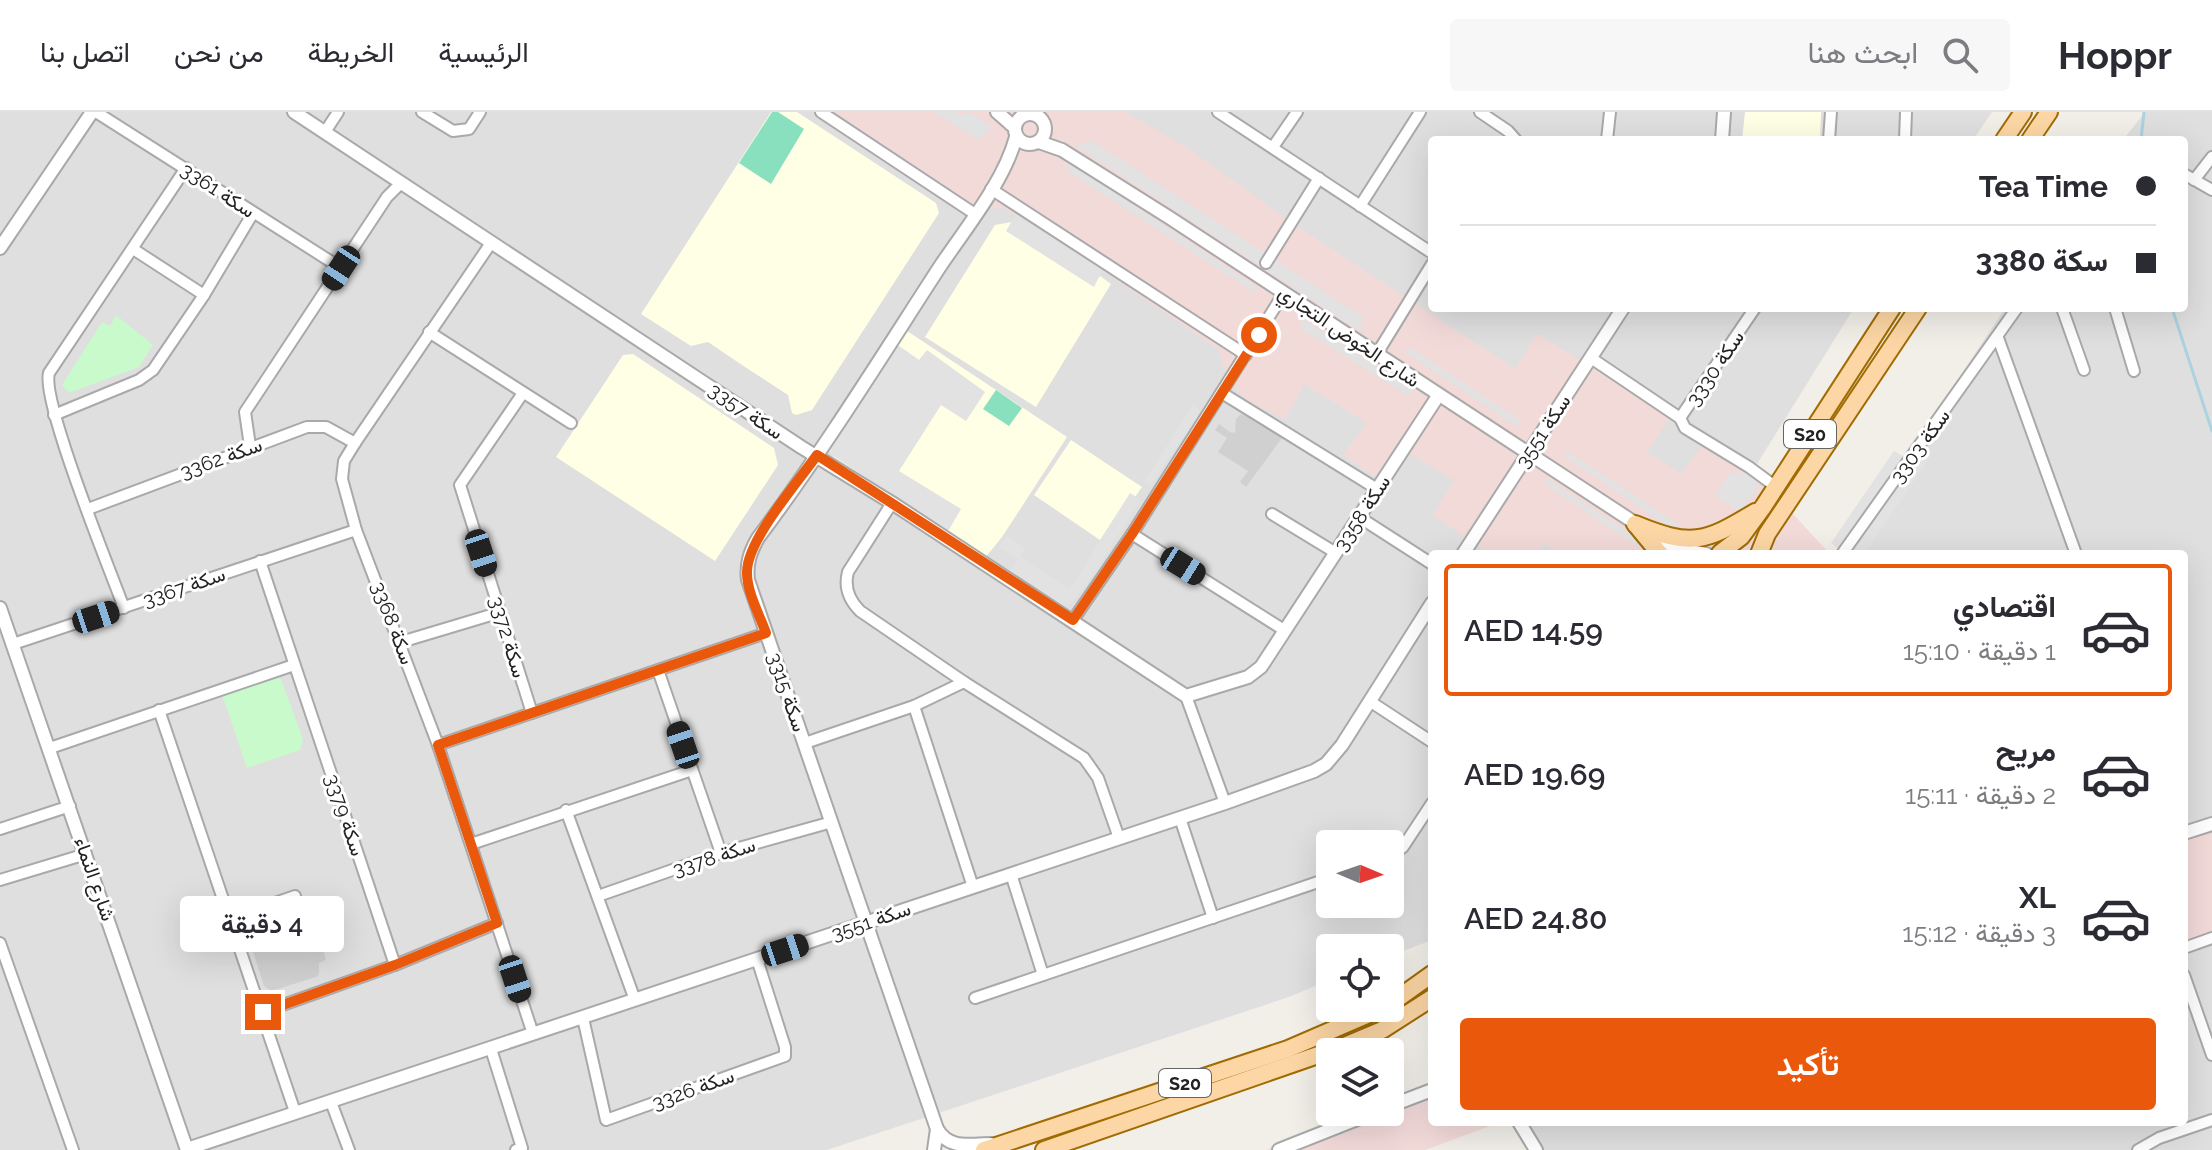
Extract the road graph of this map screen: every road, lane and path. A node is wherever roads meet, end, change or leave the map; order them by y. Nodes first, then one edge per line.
1 (94, 112) edge
2 (294, 112) edge
3 (338, 112) edge
4 (422, 112) edge
5 (480, 112) edge
6 (821, 112) edge
7 (997, 112) edge
8 (1008, 112) edge
9 (1218, 112) edge
10 (1297, 112) edge
11 (1420, 112) edge
12 (1480, 112) edge
13 (1610, 112) edge
14 (1724, 112) edge
15 (1831, 112) edge
16 (1906, 112) edge
17 (2023, 112) edge
18 (2049, 112) edge
19 (1031, 121) edge
20 (325, 132) junction
21 (1512, 136) edge
22 (1607, 136) edge
23 (1722, 136) edge
24 (1829, 136) edge
25 (1905, 136) edge
26 (2007, 136) edge
27 (2033, 136) edge
28 (1034, 143) junction
29 (1273, 147) junction
30 (1062, 150) junction
31 (2212, 157) edge
32 (186, 168) junction
33 (1002, 169) junction
34 (2189, 177) edge
35 (1319, 178) junction
36 (401, 183) junction
37 (991, 189) junction
38 (2212, 190) edge
39 (1360, 206) junction
40 (253, 213) junction
41 (975, 214) junction
42 (491, 243) junction
43 (1, 245) edge
44 (133, 249) junction
45 (1428, 250) edge
46 (1266, 263) dead end
47 (341, 268) junction
48 (1428, 271) edge
49 (1284, 293) junction
50 (204, 295) junction
51 (1620, 312) edge
52 (1752, 312) edge
53 (1889, 312) edge
54 (1915, 312) edge
55 (2014, 312) edge
56 (2063, 312) edge
57 (2116, 312) edge
58 (429, 332) junction
59 (1998, 338) junction
60 (1378, 352) junction
61 (1246, 355) junction
62 (1591, 358) junction
63 (2084, 370) dead end
64 (2134, 371) dead end
65 (523, 393) junction
66 (1222, 393) junction
67 (1438, 396) junction
68 (54, 415) junction
69 (1680, 418) junction
70 (571, 423) dead end
71 (355, 443) junction
72 (250, 446) junction
73 (1527, 454) junction
74 (817, 455) junction
75 (1776, 487) junction
76 (1377, 489) junction
77 (892, 503) junction
78 (1763, 507) junction
79 (88, 509) junction
80 (1272, 514) dead end
81 (1359, 517) junction
82 (1635, 524) junction
83 (356, 530) junction
84 (1132, 534) junction
85 (1466, 550) edge
86 (1657, 550) edge
87 (1665, 550) edge
88 (1684, 550) edge
89 (1723, 550) edge
90 (1761, 550) edge
91 (1845, 550) edge
92 (2075, 550) edge
93 (1336, 553) junction
94 (260, 561) junction
95 (1428, 561) edge
96 (0, 608) edge
97 (124, 608) junction
98 (1428, 609) edge
99 (501, 612) junction
100 (1073, 620) junction
101 (1284, 630) junction
102 (766, 633) junction
103 (401, 642) junction
104 (13, 644) junction
105 (294, 665) junction
106 (658, 670) junction
107 (964, 682) junction
108 (1186, 696) junction
109 (1371, 702) junction
110 (914, 706) junction
111 (159, 710) junction
112 (532, 713) junction
113 (1428, 739) edge
114 (805, 743) junction
115 (438, 745) junction
116 (50, 748) junction
117 (692, 770) junction
118 (1225, 803) junction
119 (70, 806) junction
120 (1428, 809) edge
121 (566, 810) junction
122 (1180, 818) junction
123 (832, 822) junction
124 (2212, 824) edge
125 (0, 829) edge
126 (2188, 832) edge
127 (1119, 838) junction
128 (471, 844) junction
129 (1404, 845) edge
130 (721, 853) junction
131 (86, 854) junction
132 (1011, 874) junction
133 (0, 880) edge
134 (1316, 883) edge
135 (973, 887) junction
136 (295, 896) dead end
137 (598, 896) junction
138 (231, 918) junction
139 (1213, 918) junction
140 (497, 923) junction
141 (867, 923) junction
142 (2212, 938) edge
143 (0, 943) edge
144 (2188, 947) edge
145 (757, 959) junction
146 (395, 965) junction
147 (1043, 975) junction
148 (1428, 977) edge
149 (13, 980) junction
150 (0, 985) edge
151 (2188, 986) edge
152 (1404, 994) edge
153 (975, 998) dead end
154 (635, 1000) junction
155 (1428, 1001) edge
156 (263, 1012) junction
157 (583, 1018) junction
158 (1351, 1022) edge
159 (533, 1034) junction
160 (491, 1049) junction
161 (2212, 1055) edge
162 (1428, 1092) edge
163 (1404, 1101) edge
164 (331, 1102) junction
165 (295, 1112) junction
166 (2211, 1122) edge
167 (1340, 1126) edge
168 (1521, 1126) edge
169 (937, 1129) junction
170 (1003, 1144) junction
171 (73, 1150) edge
172 (187, 1150) edge
173 (349, 1150) edge
174 (516, 1150) edge
175 (934, 1150) edge
176 (984, 1150) edge
177 (1044, 1150) edge
178 (1279, 1150) edge
179 (1536, 1150) edge
180 (2138, 1150) edge

1 - 32 street, سكة 3361
1 - 43 street
2 - 20 street, سكة 3357
3 - 20 street
4 - 5 street
6 - 41 street
7 - 19 street, شارع الخوض التجاري
8 - 19 street
9 - 29 street
10 - 29 street
11 - 39 street
12 - 21 street
13 - 22 street
14 - 23 street
15 - 24 street
16 - 25 street
17 - 26 main road
18 - 27 main road
19 - 28 street
19 - 28 street, شارع الخوض التجاري
19 - 30 street, شارع الخوض التجاري
19 - 33 street, سكة 3315
20 - 36 street, سكة 3357
28 - 30 street, شارع الخوض التجاري
28 - 33 street, سكة 3315
29 - 35 street
30 - 49 street, شارع الخوض التجاري
31 - 34 street
32 - 40 street, سكة 3361
32 - 44 street
33 - 37 street, سكة 3315
34 - 38 street
35 - 39 street
35 - 46 street
36 - 42 street, سكة 3357
36 - 47 street
37 - 41 street, سكة 3315
37 - 61 street
39 - 45 street
40 - 47 street, سكة 3361
40 - 50 street
41 - 74 street, سكة 3315
42 - 58 street, سكة 3368
42 - 74 street, سكة 3357
44 - 50 street
44 - 68 street
47 - 72 street
48 - 60 street
49 - 60 street, شارع الخوض التجاري
49 - 61 street
50 - 68 street
51 - 62 street, سكة 3551
52 - 69 street, سكة 3330
53 - 75 main road, S20
54 - 90 main road, S20
55 - 59 street, سكة 3303
56 - 63 street
57 - 64 street
58 - 65 street
58 - 71 street, سكة 3368
59 - 91 street, سكة 3303
59 - 92 street
60 - 67 street, شارع الخوض التجاري
61 - 66 street
62 - 69 street, سكة 3330
62 - 73 street, سكة 3551
65 - 70 street
65 - 99 street, سكة 3372
66 - 76 street
66 - 84 street
67 - 73 street, شارع الخوض التجاري
67 - 76 street, سكة 3358
68 - 79 street
69 - 75 street
71 - 72 street, سكة 3362
71 - 83 street, سكة 3368
72 - 79 street, سكة 3362
73 - 82 street, شارع الخوض التجاري
73 - 85 street, سكة 3551
74 - 77 street, سكة 3357
74 - 102 street, سكة 3315
75 - 78 main road, S20
76 - 81 street, سكة 3358
77 - 100 street, سكة 3357
77 - 107 street
78 - 82 main road
78 - 89 main road, S20
79 - 97 street
80 - 93 street
81 - 93 street, سكة 3358
81 - 95 street
82 - 86 main road
82 - 87 street, شارع الخوض التجاري
82 - 88 street, شارع الخوض التجاري
83 - 94 street, سكة 3367
83 - 103 street, سكة 3368
84 - 100 street
84 - 101 street
93 - 101 street, سكة 3358
94 - 97 street, سكة 3367
94 - 105 street, سكة 3379
96 - 104 street, شارع النماء
97 - 104 street, سكة 3367
98 - 109 street, سكة 3551
99 - 103 street
99 - 112 street, سكة 3372
100 - 108 street, سكة 3357
101 - 108 street, سكة 3358
102 - 106 street
102 - 114 street, سكة 3315
103 - 115 street, سكة 3368
104 - 116 street, شارع النماء
105 - 111 street
105 - 146 street, سكة 3379
106 - 112 street
106 - 117 street
107 - 110 street
107 - 127 street
108 - 118 street
109 - 113 street
109 - 118 street, سكة 3551
110 - 114 street
110 - 135 street
111 - 116 street
111 - 138 street
112 - 115 street
114 - 123 street, سكة 3315
115 - 128 street, سكة 3368
116 - 119 street, شارع النماء
117 - 121 street
117 - 130 street
118 - 122 street, سكة 3551
119 - 125 street
119 - 131 street, شارع النماء
120 - 129 street
121 - 128 street
121 - 137 street
122 - 127 street, سكة 3551
122 - 139 street
123 - 130 street, سكة 3378
123 - 141 street, سكة 3315
124 - 126 street
127 - 132 street, سكة 3551
128 - 140 street, سكة 3368
130 - 137 street, سكة 3378
131 - 133 street
131 - 172 street, شارع النماء
132 - 135 street, سكة 3551
132 - 147 street
134 - 139 street
135 - 141 street, سكة 3551
136 - 138 street
137 - 154 street
138 - 156 street
139 - 147 street
140 - 146 street
140 - 159 street, سكة 3368
141 - 145 street, سكة 3551
141 - 169 street, سكة 3315
142 - 144 street
143 - 149 street
145 - 154 street, سكة 3551
145 - 157 street, سكة 3326
146 - 156 street
147 - 153 street
148 - 152 main road
149 - 150 street
149 - 171 street
151 - 161 street
154 - 157 street, سكة 3551
155 - 177 main road, S20
156 - 165 street
157 - 159 street, سكة 3551
158 - 170 main road, S20
159 - 160 street, سكة 3551
160 - 164 street, سكة 3551
160 - 174 street
162 - 163 street
164 - 165 street, سكة 3551
164 - 173 street
165 - 172 street, سكة 3551
166 - 180 street
167 - 178 street
168 - 179 street
169 - 170 street
169 - 175 street
170 - 176 main road, S20

